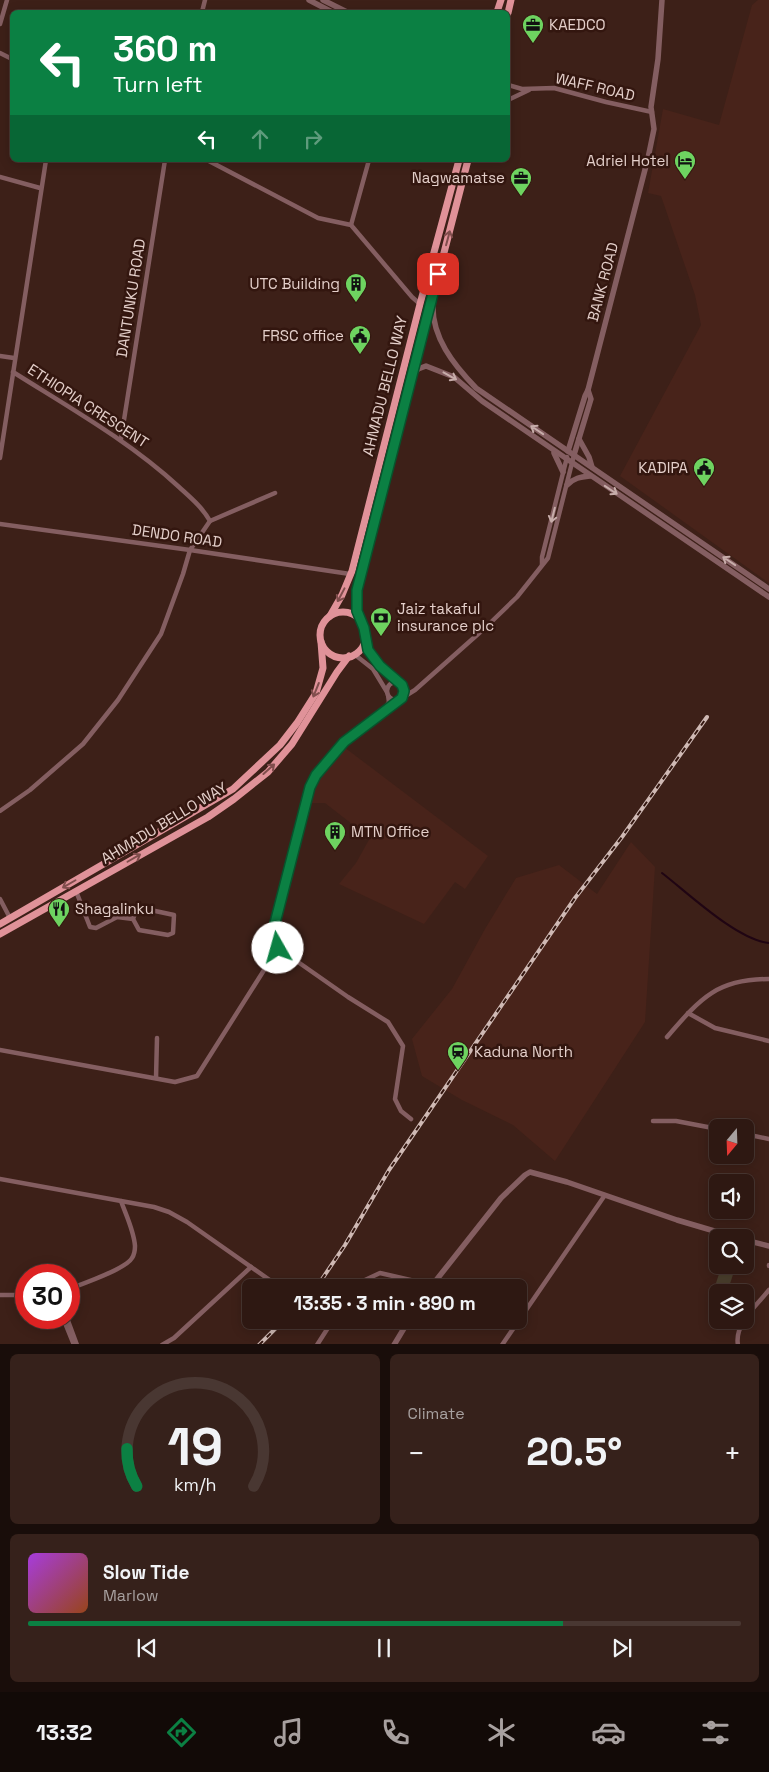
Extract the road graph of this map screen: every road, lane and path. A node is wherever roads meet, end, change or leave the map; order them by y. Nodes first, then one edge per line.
1 (6, 0) edge
2 (309, 0) edge
3 (323, 0) edge
4 (662, 0) edge
5 (328, 10) edge
6 (343, 10) edge
7 (0, 24) edge
8 (510, 86) edge
9 (534, 88) junction
10 (510, 99) edge
11 (652, 112) junction
12 (46, 162) edge
13 (165, 162) edge
14 (211, 162) edge
15 (368, 162) edge
16 (458, 162) edge
17 (467, 162) edge
18 (0, 177) edge
19 (40, 188) junction
20 (351, 225) junction
21 (433, 293) junction
22 (420, 304) junction
23 (0, 356) edge
24 (14, 358) junction
25 (13, 372) junction
26 (411, 380) junction
27 (588, 390) junction
28 (573, 434) junction
29 (121, 439) junction
30 (579, 439) junction
31 (555, 442) junction
32 (553, 451) junction
33 (568, 451) junction
34 (574, 455) junction
35 (0, 458) edge
36 (566, 460) junction
37 (572, 464) junction
38 (592, 467) junction
39 (563, 472) junction
40 (590, 476) junction
41 (567, 485) junction
42 (275, 493) dead end
43 (210, 520) junction
44 (0, 524) edge
45 (190, 550) junction
46 (542, 566) junction
47 (350, 574) junction
48 (769, 588) edge
49 (769, 597) edge
50 (330, 616) junction
51 (362, 624) junction
52 (365, 638) junction
53 (321, 642) junction
54 (351, 655) junction
55 (401, 684) junction
56 (421, 685) junction
57 (388, 694) junction
58 (400, 699) junction
59 (383, 711) junction
60 (0, 811) edge
61 (76, 891) junction
62 (0, 899) edge
63 (10, 918) junction
64 (133, 919) junction
65 (0, 924) edge
66 (0, 934) edge
67 (278, 948) junction
68 (769, 979) edge
69 (688, 1013) junction
70 (667, 1036) dead end
71 (157, 1038) dead end
72 (769, 1041) edge
73 (0, 1050) edge
74 (156, 1078) junction
75 (411, 1119) dead end
76 (653, 1122) dead end
77 (709, 1127) edge
78 (754, 1136) edge
79 (769, 1139) edge
80 (0, 1179) edge
81 (605, 1195) junction
82 (121, 1201) junction
83 (709, 1229) edge
84 (754, 1242) edge
85 (769, 1246) edge
86 (250, 1267) junction
87 (268, 1279) edge
88 (367, 1279) edge
89 (404, 1279) edge
90 (437, 1279) edge
91 (80, 1284) edge
92 (769, 1290) edge
93 (0, 1295) edge
94 (15, 1295) edge
95 (68, 1329) edge
96 (70, 1329) edge
97 (327, 1329) edge
98 (403, 1329) edge
99 (75, 1344) edge
100 (162, 1344) edge
101 (317, 1344) edge
102 (394, 1344) edge
103 (502, 1344) edge
104 (738, 1344) edge

1 - 7 street
2 - 5 street
3 - 6 street
4 - 11 street, BANK ROAD
8 - 9 street, WAFF ROAD
9 - 10 street, WAFF ROAD
9 - 11 street, WAFF ROAD
11 - 27 street, BANK ROAD
12 - 19 street
13 - 29 street, DANTUNKU ROAD
14 - 20 street
15 - 20 street
16 - 22 main road, AHMADU BELLO WAY
21 -> 17 main road, AHMADU BELLO WAY
18 - 19 street
19 - 24 street
20 - 22 street
21 - 26 main road, AHMADU BELLO WAY
31 -> 21 street
22 - 47 main road, AHMADU BELLO WAY
23 - 24 street
24 - 25 street
25 - 29 street, ETHIOPIA CRESCENT
25 - 35 street
26 -> 32 street
26 - 51 main road, AHMADU BELLO WAY
27 - 28 street
27 - 30 street, BANK ROAD
28 - 31 street
28 - 33 street
29 - 43 street, ETHIOPIA CRESCENT
30 - 34 street, BANK ROAD
30 - 38 street
31 - 33 street
32 - 36 street
32 - 39 street
33 - 34 street
33 - 36 street
34 - 37 street, BANK ROAD
34 - 38 street
36 - 37 street
36 - 39 street
37 - 40 street
37 - 41 street, BANK ROAD
48 -> 38 street
39 -> 46 street
40 - 41 street
40 -> 49 street
41 - 46 street, BANK ROAD
42 - 43 street
43 - 45 street
44 - 45 street, DENDO ROAD
45 - 47 street, DENDO ROAD
45 - 60 street
46 - 56 street, BANK ROAD
47 -> 50 main road, AHMADU BELLO WAY
50 - 51 main road
50 - 53 main road
51 - 52 main road
52 - 54 main road
52 - 55 street
53 - 54 main road
53 -> 63 main road, AHMADU BELLO WAY
54 - 57 street
61 -> 54 main road, AHMADU BELLO WAY
55 - 56 street
55 - 57 street
55 - 58 street
56 - 58 street, BANK ROAD
57 - 58 street
57 - 59 street
58 - 59 street, BANK ROAD
59 - 67 street, BANK ROAD
61 - 64 street
61 - 66 main road, AHMADU BELLO WAY
62 - 63 street
63 - 65 main road, AHMADU BELLO WAY
64 - 64 street
67 - 74 street
67 - 75 street
68 - 69 street
69 - 70 street
69 - 72 street
71 - 74 street
73 - 74 street
76 - 77 street
78 - 79 street
80 - 82 street
81 - 83 street
81 - 90 street
81 - 103 street
82 - 86 street
82 - 91 street
84 - 85 street
86 - 87 street
86 - 100 street
88 - 89 street
92 - 104 street
93 - 94 street
95 - 99 street
96 - 99 street
97 - 101 street
98 - 102 street

